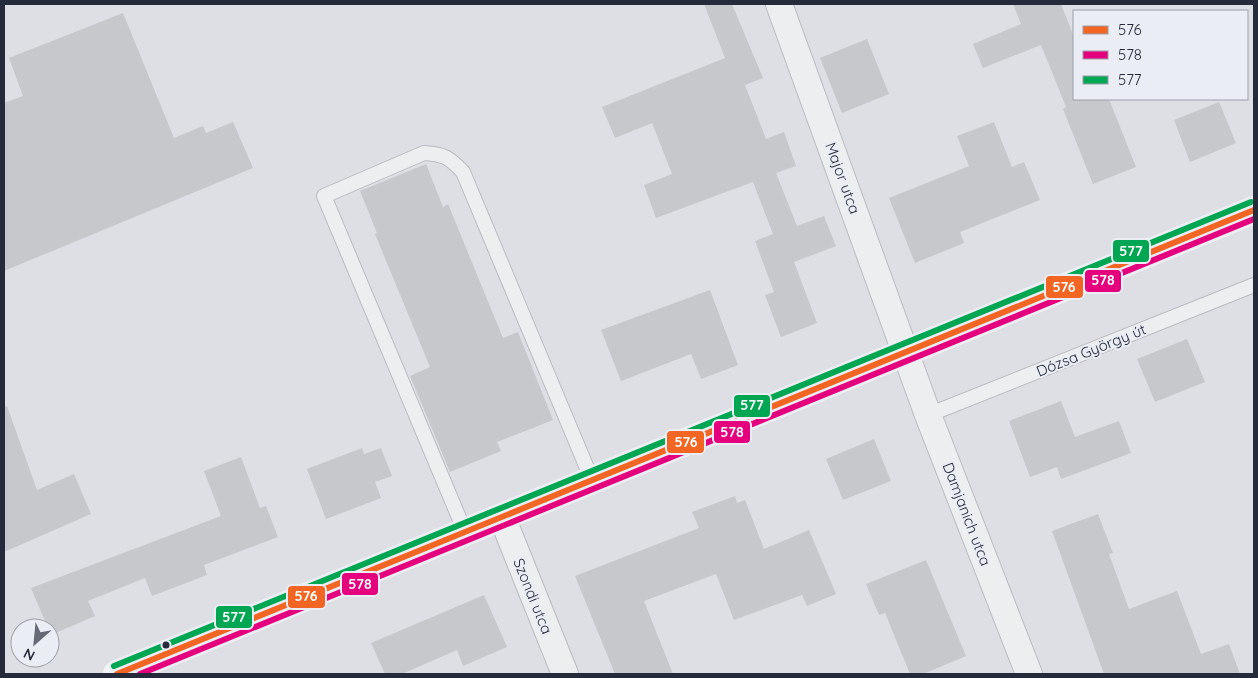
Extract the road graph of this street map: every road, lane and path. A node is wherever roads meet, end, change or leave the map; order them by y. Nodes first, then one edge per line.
1 (779, 4) edge
2 (1254, 210) edge
3 (1254, 285) edge
4 (907, 352) junction
5 (928, 415) junction
6 (592, 480) junction
7 (502, 517) junction
8 (465, 532) junction
9 (135, 671) edge
10 (565, 674) edge
11 (1029, 674) edge

1 - 4 street, Major utca
2 - 4 main road
3 - 5 lane, Dózsa György út
4 - 5 street, Damjanich utca
4 - 6 main road
5 - 11 street, Damjanich utca
6 - 7 main road
6 - 8 lane
7 - 8 main road
7 - 10 street, Szondi utca
8 - 9 main road

